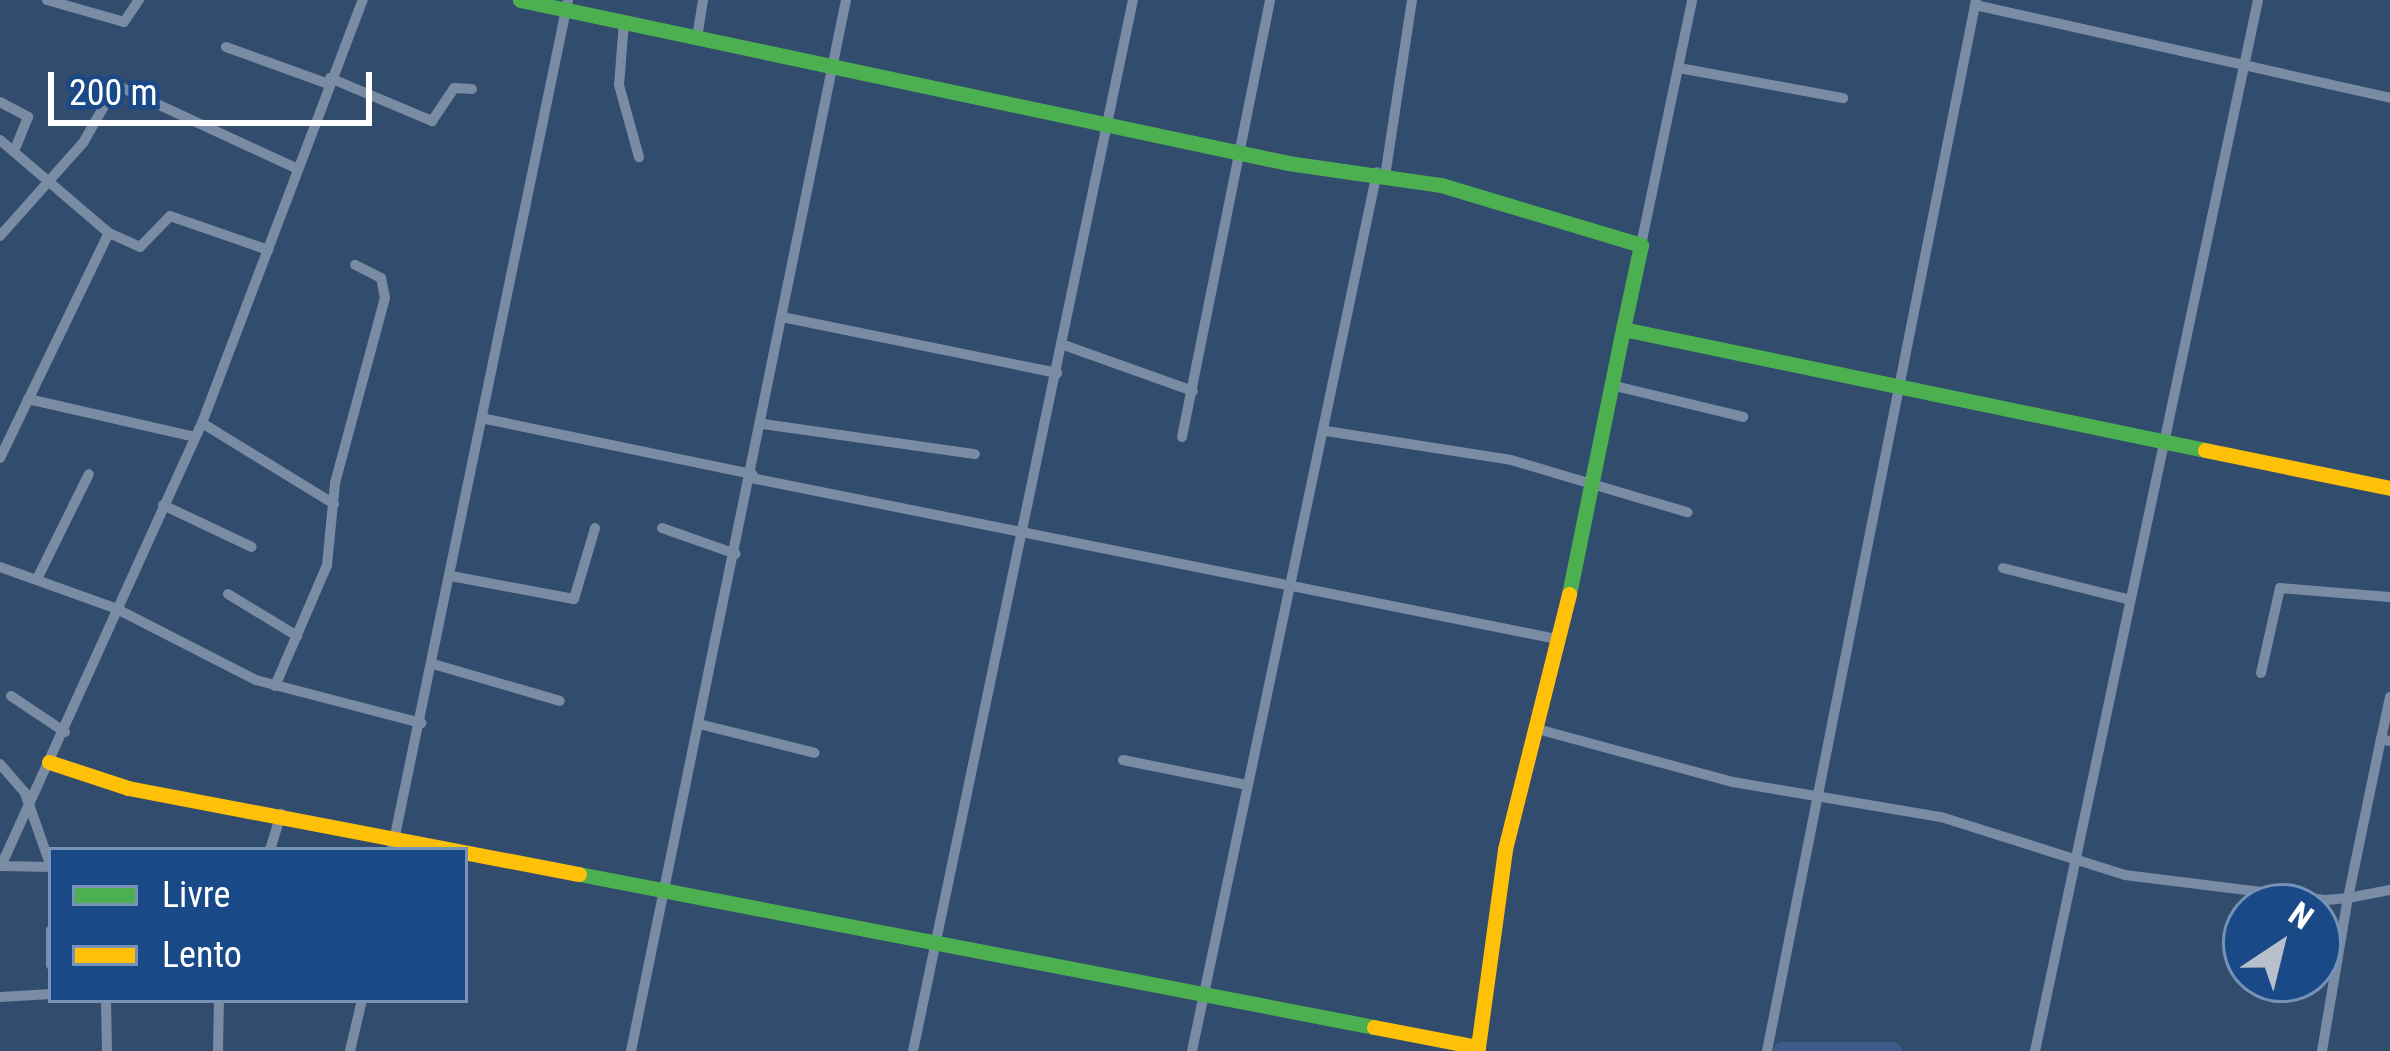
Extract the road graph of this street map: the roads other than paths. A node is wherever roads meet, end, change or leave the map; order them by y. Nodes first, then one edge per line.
1 (47, 0) edge
2 (139, 0) edge
3 (363, 0) edge
4 (520, 0) edge
5 (703, 0) edge
6 (847, 0) edge
7 (1133, 0) edge
8 (1270, 0) edge
9 (1412, 0) edge
10 (1691, 0) edge
11 (2258, 0) edge
12 (1976, 3) edge
13 (567, 5) edge
14 (624, 22) junction
15 (697, 38) junction
16 (226, 47) dead end
17 (833, 65) junction
18 (2244, 65) junction
19 (1679, 68) junction
20 (329, 81) junction
21 (472, 89) dead end
22 (1843, 98) dead end
23 (2390, 98) edge
24 (0, 103) edge
25 (1104, 120) junction
26 (0, 140) edge
27 (16, 147) junction
28 (1240, 151) junction
29 (639, 158) dead end
30 (298, 169) junction
31 (1375, 173) junction
32 (48, 183) junction
33 (109, 233) junction
34 (0, 236) edge
35 (1641, 245) junction
36 (268, 250) junction
37 (355, 265) dead end
38 (782, 317) junction
39 (1623, 328) junction
40 (1061, 344) junction
41 (1057, 373) junction
42 (1611, 385) junction
43 (1897, 385) junction
44 (1192, 391) junction
45 (28, 399) junction
46 (1743, 417) dead end
47 (485, 419) junction
48 (202, 423) junction
49 (764, 424) junction
50 (1326, 431) junction
51 (195, 436) junction
52 (1182, 437) dead end
53 (2162, 439) junction
54 (975, 454) dead end
55 (0, 458) edge
56 (89, 474) dead end
57 (752, 476) junction
58 (1586, 488) junction
59 (2390, 488) edge
60 (334, 504) junction
61 (164, 505) junction
62 (1687, 512) dead end
63 (595, 528) dead end
64 (662, 528) dead end
65 (1022, 530) junction
66 (252, 547) dead end
67 (736, 554) junction
68 (0, 567) edge
69 (2003, 568) dead end
70 (451, 576) junction
71 (37, 579) junction
72 (1290, 590) junction
73 (228, 594) dead end
74 (2390, 597) edge
75 (2126, 598) junction
76 (117, 609) junction
77 (297, 636) junction
78 (1557, 639) junction
79 (434, 664) junction
80 (2261, 673) dead end
81 (275, 686) junction
82 (10, 696) dead end
83 (2390, 697) edge
84 (560, 701) dead end
85 (422, 723) junction
86 (703, 725) junction
87 (1540, 730) junction
88 (65, 732) junction
89 (2386, 740) edge
90 (815, 754) dead end
91 (1123, 760) dead end
92 (49, 763) junction
93 (0, 764) edge
94 (38, 782) junction
95 (20, 785) junction
96 (1247, 785) junction
97 (1814, 793) junction
98 (27, 808) junction
99 (282, 810) junction
100 (394, 841) edge
101 (271, 847) edge
102 (429, 847) edge
103 (468, 854) edge
104 (48, 860) edge
105 (2074, 860) junction
106 (1, 866) edge
107 (48, 868) edge
108 (664, 887) junction
109 (2390, 890) edge
110 (2348, 898) junction
111 (937, 943) junction
112 (48, 992) edge
113 (0, 998) edge
114 (1203, 998) junction
115 (106, 1003) edge
116 (219, 1003) edge
117 (361, 1003) edge
118 (1478, 1049) edge
119 (107, 1051) edge
120 (218, 1051) edge
121 (350, 1051) edge
122 (631, 1051) edge
123 (913, 1051) edge
124 (1192, 1051) edge
125 (1767, 1051) edge
126 (2035, 1051) edge
127 (2322, 1051) edge

1 - 2 street
3 - 20 street
4 - 13 street
5 - 15 street
6 - 17 street
7 - 25 street
8 - 28 street
9 - 31 street
10 - 19 street
11 - 18 street
12 - 18 street
12 - 43 street
13 - 14 street
13 - 47 street
14 - 15 street
14 - 29 street
15 - 17 street
16 - 20 street
17 - 25 street
17 - 38 street
18 - 23 street
18 - 53 street
19 - 22 street
19 - 35 street
20 - 21 street
20 - 30 street
24 - 27 street
25 - 28 street
25 - 40 street
26 - 27 street
27 - 32 street
28 - 31 street
28 - 44 street
30 - 32 street
30 - 36 street
31 - 35 street
31 - 50 street
32 - 33 street
32 - 34 street
33 - 36 street
33 - 45 street
35 - 39 street
36 - 48 street
37 - 60 street
38 - 41 street
38 - 49 street
39 - 42 street
39 - 43 street
40 - 41 street
40 - 44 street
41 - 65 street
42 - 46 street
42 - 58 street
43 - 53 street
43 - 97 street
44 - 52 street
45 - 51 street
45 - 55 street
47 - 57 street
47 - 70 street
48 - 51 street
48 - 60 street
49 - 54 street
49 - 57 street
50 - 58 street
50 - 72 street
51 - 61 street
53 - 59 street
53 - 75 street
56 - 71 street
57 - 65 street
57 - 67 street
58 - 62 street
58 - 78 street
60 - 77 street
61 - 66 street
61 - 76 street
63 - 70 street
64 - 67 street
65 - 72 street
65 - 111 street
67 - 86 street
68 - 71 street
69 - 75 street
70 - 79 street
71 - 76 street
72 - 78 street
72 - 96 street
73 - 77 street
74 - 80 street
75 - 105 street
76 - 81 street
76 - 88 street
77 - 81 street
78 - 87 street
79 - 84 street
79 - 85 street
81 - 85 street
82 - 88 street
83 - 89 street
85 - 100 street
86 - 90 street
86 - 108 street
87 - 97 street
87 - 118 street
88 - 92 street
89 - 110 street
91 - 96 street
92 - 94 street
92 - 99 street
93 - 95 street
94 - 95 street
94 - 98 street
95 - 98 street
96 - 114 street
97 - 105 street
97 - 125 street
98 - 104 street
98 - 106 street
99 - 100 street
99 - 101 street
100 - 102 street
103 - 108 street
105 - 110 street
105 - 126 street
106 - 107 street
108 - 111 street
108 - 122 street
109 - 110 street
110 - 127 street
111 - 114 street
111 - 123 street
112 - 113 street
114 - 118 street
114 - 124 street
115 - 119 street
116 - 120 street
117 - 121 street

